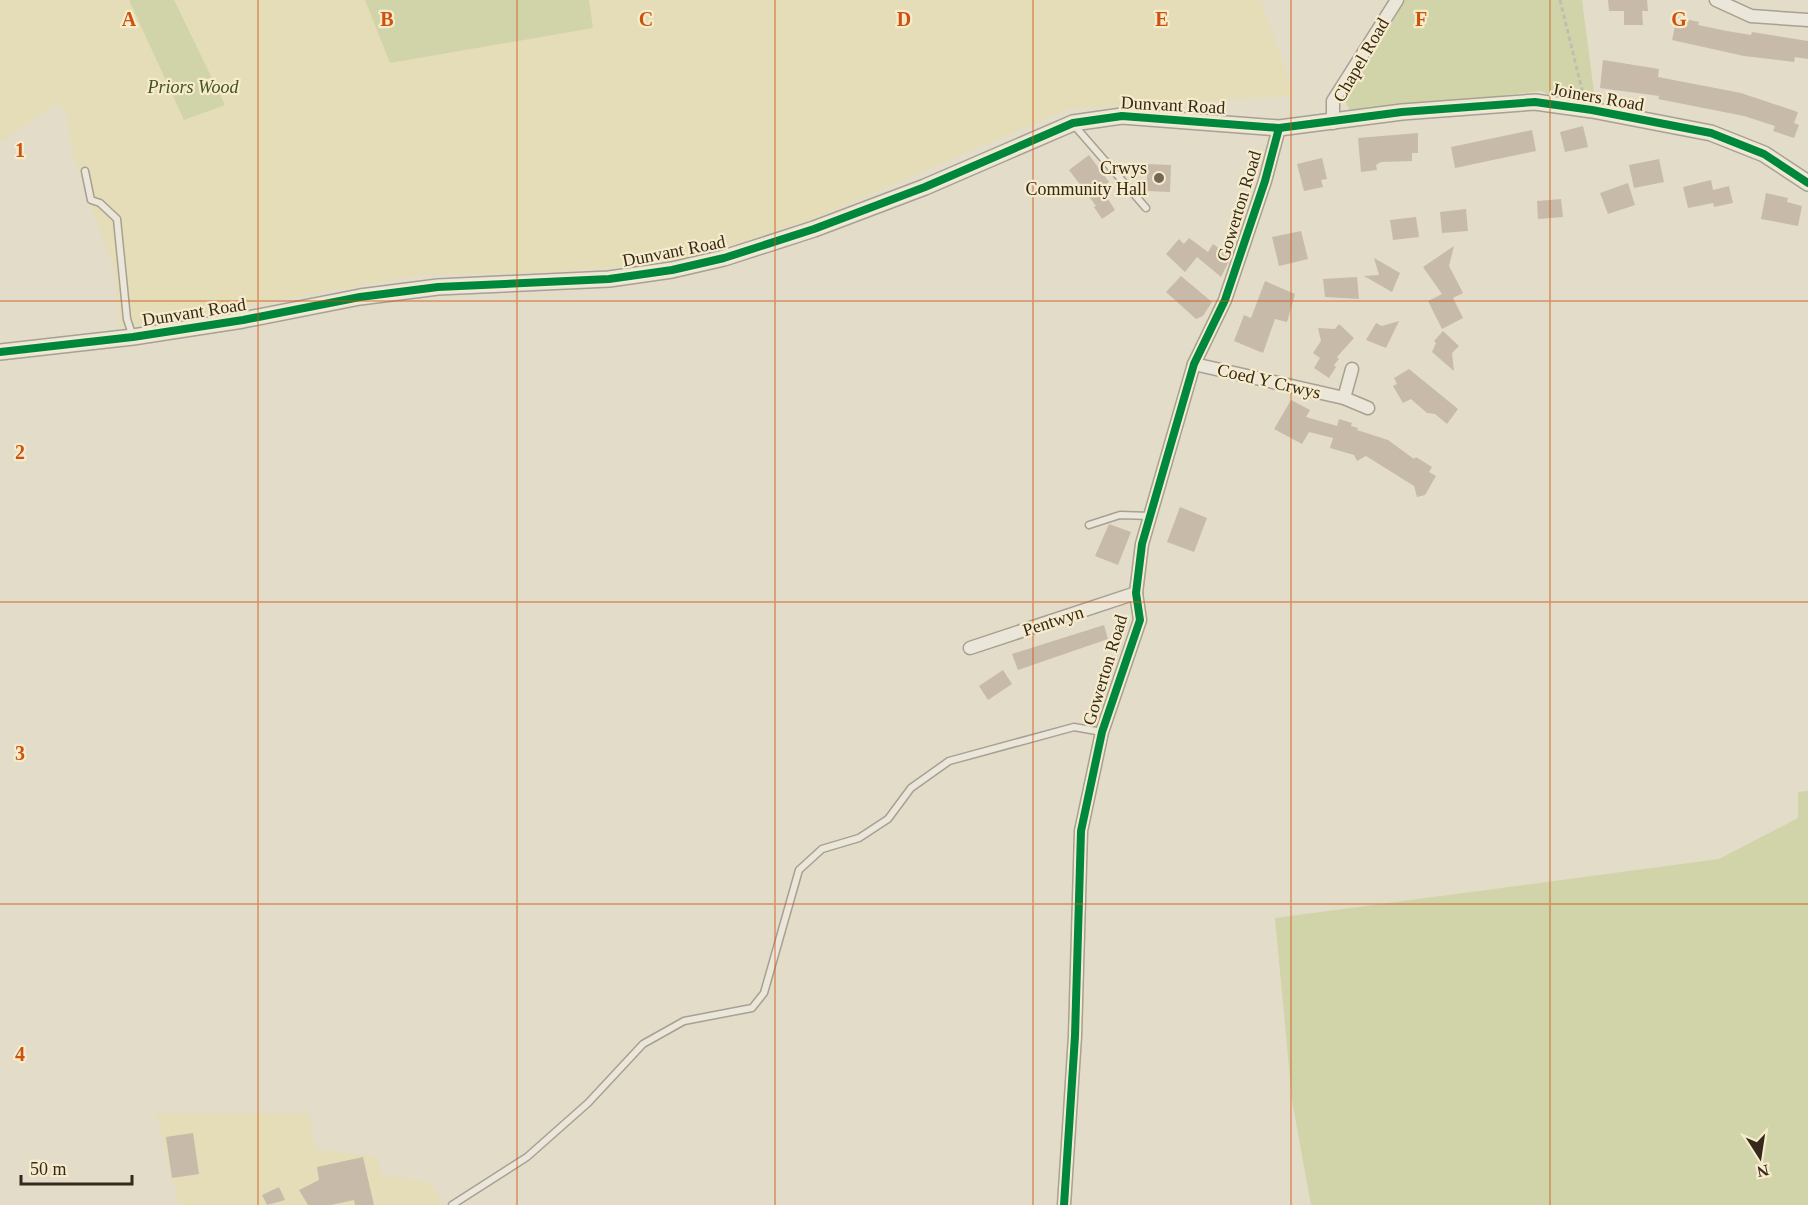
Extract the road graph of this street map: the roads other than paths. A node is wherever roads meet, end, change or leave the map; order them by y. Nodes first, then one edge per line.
1 (1397, 0) edge
2 (1716, 0) edge
3 (1808, 20) edge
4 (1072, 123) junction
5 (1333, 123) junction
6 (1279, 128) junction
7 (85, 171) dead end
8 (1808, 183) edge
9 (1146, 208) dead end
10 (133, 337) junction
11 (0, 351) edge
12 (1194, 364) junction
13 (1352, 369) dead end
14 (1344, 398) junction
15 (1368, 408) dead end
16 (1150, 516) junction
17 (1089, 525) dead end
18 (1137, 593) junction
19 (970, 648) dead end
20 (1102, 732) junction
21 (452, 1205) edge
22 (1064, 1205) edge

1 - 5 street, Chapel Road
2 - 3 street
4 - 6 street, Dunvant Road
4 - 9 lane
4 - 10 street, Dunvant Road
5 - 6 street, Dunvant Road
5 - 8 street, Joiners Road
6 - 12 street, Gowerton Road
7 - 10 lane
10 - 11 street, Dunvant Road
12 - 14 street, Coed Y Crwys
12 - 16 street, Gowerton Road
13 - 14 street, Coed Y Crwys
14 - 15 street, Coed Y Crwys
16 - 17 lane
16 - 18 street, Gowerton Road
18 - 19 street, Pentwyn
18 - 20 street, Gowerton Road
20 - 21 lane
20 - 22 street, Gowerton Road

